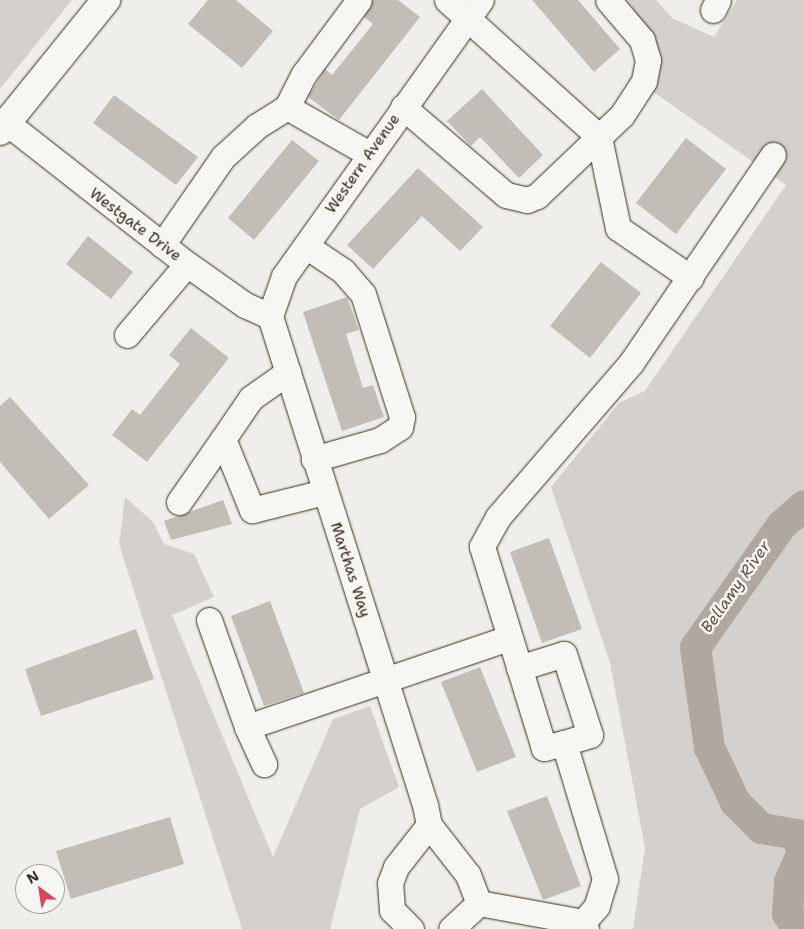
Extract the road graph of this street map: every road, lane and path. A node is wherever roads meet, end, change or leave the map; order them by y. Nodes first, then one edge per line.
1 (106, 0) edge
2 (359, 0) edge
3 (446, 0) edge
4 (608, 0) edge
5 (475, 8) edge
6 (287, 107) junction
7 (402, 108) junction
8 (4, 127) edge
9 (599, 137) junction
10 (369, 154) junction
11 (773, 155) dead end
12 (162, 245) junction
13 (306, 246) junction
14 (187, 264) junction
15 (690, 278) junction
16 (270, 316) junction
17 (127, 335) dead end
18 (288, 372) junction
19 (223, 439) junction
20 (314, 459) junction
21 (324, 492) junction
22 (179, 502) dead end
23 (209, 620) dead end
24 (509, 638) junction
25 (519, 668) junction
26 (387, 681) junction
27 (247, 727) junction
28 (564, 743) junction
29 (264, 764) dead end
30 (429, 824) junction
31 (479, 903) junction
32 (585, 926) edge
33 (411, 929) edge
34 (451, 929) edge

1 - 8 main road
2 - 6 street
3 - 5 street
4 - 9 street
5 - 7 street, Western Avenue
5 - 9 street
6 - 10 street
6 - 12 street
7 - 9 street
7 - 10 street, Western Avenue
8 - 12 street, Westgate Drive
9 - 15 street
10 - 13 street, Western Avenue
11 - 15 street
12 - 14 street, Westgate Drive
13 - 16 street, Western Avenue
13 - 20 street
14 - 16 street, Westgate Drive
14 - 17 street
15 - 24 street
16 - 18 street, Marthas Way
18 - 19 street
18 - 20 street, Marthas Way
19 - 21 street
19 - 22 street
20 - 21 street, Marthas Way
21 - 26 street, Marthas Way
23 - 27 street
24 - 25 street
24 - 26 street
25 - 28 street
25 - 28 street
26 - 27 street
26 - 30 street, Marthas Way
27 - 29 street
28 - 32 street
30 - 31 street, Marthas Way
30 - 33 street
31 - 32 street
31 - 34 street

